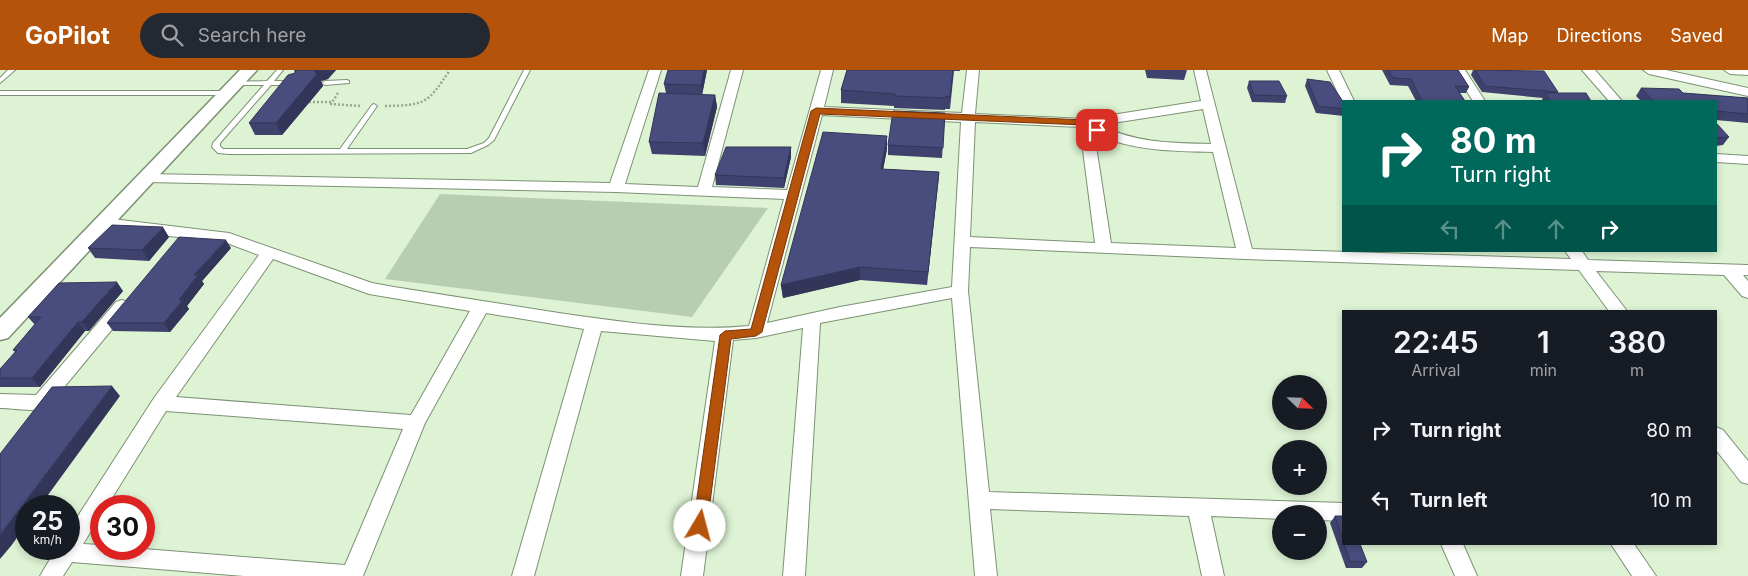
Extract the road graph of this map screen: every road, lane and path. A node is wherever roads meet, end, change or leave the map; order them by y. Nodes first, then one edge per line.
1 (12, 70) edge
2 (280, 70) edge
3 (450, 70) edge
4 (527, 70) edge
5 (655, 70) edge
6 (737, 70) edge
7 (827, 70) edge
8 (973, 70) edge
9 (1200, 70) edge
10 (1333, 70) edge
11 (1459, 70) edge
12 (1588, 70) edge
13 (1649, 70) edge
14 (1730, 70) edge
15 (1748, 71) edge
16 (0, 81) edge
17 (237, 82) edge
18 (297, 82) edge
19 (326, 82) dead end
20 (346, 82) joint
21 (268, 83) junction
22 (1748, 92) edge
23 (0, 93) edge
24 (644, 99) junction
25 (664, 100) edge
26 (1348, 100) edge
27 (1478, 100) edge
28 (1615, 100) edge
29 (711, 101) edge
30 (729, 101) junction
31 (309, 102) edge
32 (331, 102) junction
33 (1209, 104) junction
34 (374, 106) junction
35 (816, 111) junction
36 (968, 117) junction
37 (1086, 123) junction
38 (1219, 148) junction
39 (342, 151) junction
40 (1717, 158) edge
41 (1748, 160) edge
42 (147, 178) junction
43 (616, 188) junction
44 (704, 191) junction
45 (793, 195) junction
46 (104, 223) junction
47 (184, 232) junction
48 (963, 242) junction
49 (171, 247) edge
50 (1104, 248) junction
51 (1574, 252) edge
52 (269, 253) junction
53 (1245, 254) junction
54 (1419, 255) edge
55 (1582, 266) junction
56 (1729, 270) junction
57 (1748, 270) edge
58 (134, 291) edge
59 (960, 291) junction
60 (1748, 292) edge
61 (482, 307) junction
62 (1617, 310) edge
63 (812, 319) junction
64 (594, 324) junction
65 (0, 332) edge
66 (756, 332) junction
67 (725, 335) junction
68 (0, 401) edge
69 (41, 402) junction
70 (161, 403) junction
71 (30, 417) edge
72 (416, 422) junction
73 (1717, 437) edge
74 (1748, 476) edge
75 (978, 500) junction
76 (1198, 507) junction
77 (1342, 512) edge
78 (80, 533) edge
79 (1452, 545) edge
80 (1623, 545) edge
81 (80, 553) edge
82 (62, 560) edge
83 (352, 575) edge
84 (51, 576) edge
85 (523, 576) edge
86 (692, 576) edge
87 (794, 576) edge
88 (986, 576) edge
89 (1213, 576) edge
90 (1466, 576) edge
91 (1644, 576) edge

1 - 16 lane
2 - 21 lane
3 - 34 path
4 - 39 lane
5 - 24 street
6 - 30 street
7 - 35 street
8 - 36 street
9 - 33 street
10 - 26 street
11 - 27 street
12 - 28 street
13 - 22 street
14 - 15 street
17 - 21 lane
17 - 23 lane
17 - 42 street
18 - 21 lane
19 - 20 lane
20 - 32 path
21 - 39 lane
24 - 25 street
24 - 43 street
29 - 30 street
30 - 44 street
31 - 32 path
32 - 34 path
33 - 37 street
33 - 38 street
34 - 39 lane
35 - 36 street
35 - 45 street
36 - 37 street
36 - 48 street
37 - 38 street
37 - 50 street
38 - 53 street
40 - 41 street
42 - 43 street
42 - 46 street
43 - 44 street
44 - 45 street
45 - 66 street
46 - 47 street
46 - 65 street
47 - 49 street
47 - 52 street
48 - 50 street
48 - 59 street
50 - 53 street
51 - 55 street
52 - 61 street
52 - 70 street
53 - 54 street
54 - 55 street
55 - 56 street
55 - 62 street
56 - 57 street
56 - 60 street
58 - 69 street
59 - 63 street
59 - 75 street
61 - 64 street
61 - 72 street
63 - 66 street
63 - 87 street
64 - 67 street
64 - 85 street
66 - 67 street
67 - 86 street
68 - 69 street
69 - 71 street
70 - 72 street
70 - 78 street
72 - 83 street
73 - 74 street
75 - 76 street
75 - 88 street
76 - 77 street
76 - 89 street
79 - 90 street
80 - 91 street
81 - 83 street
82 - 84 street

